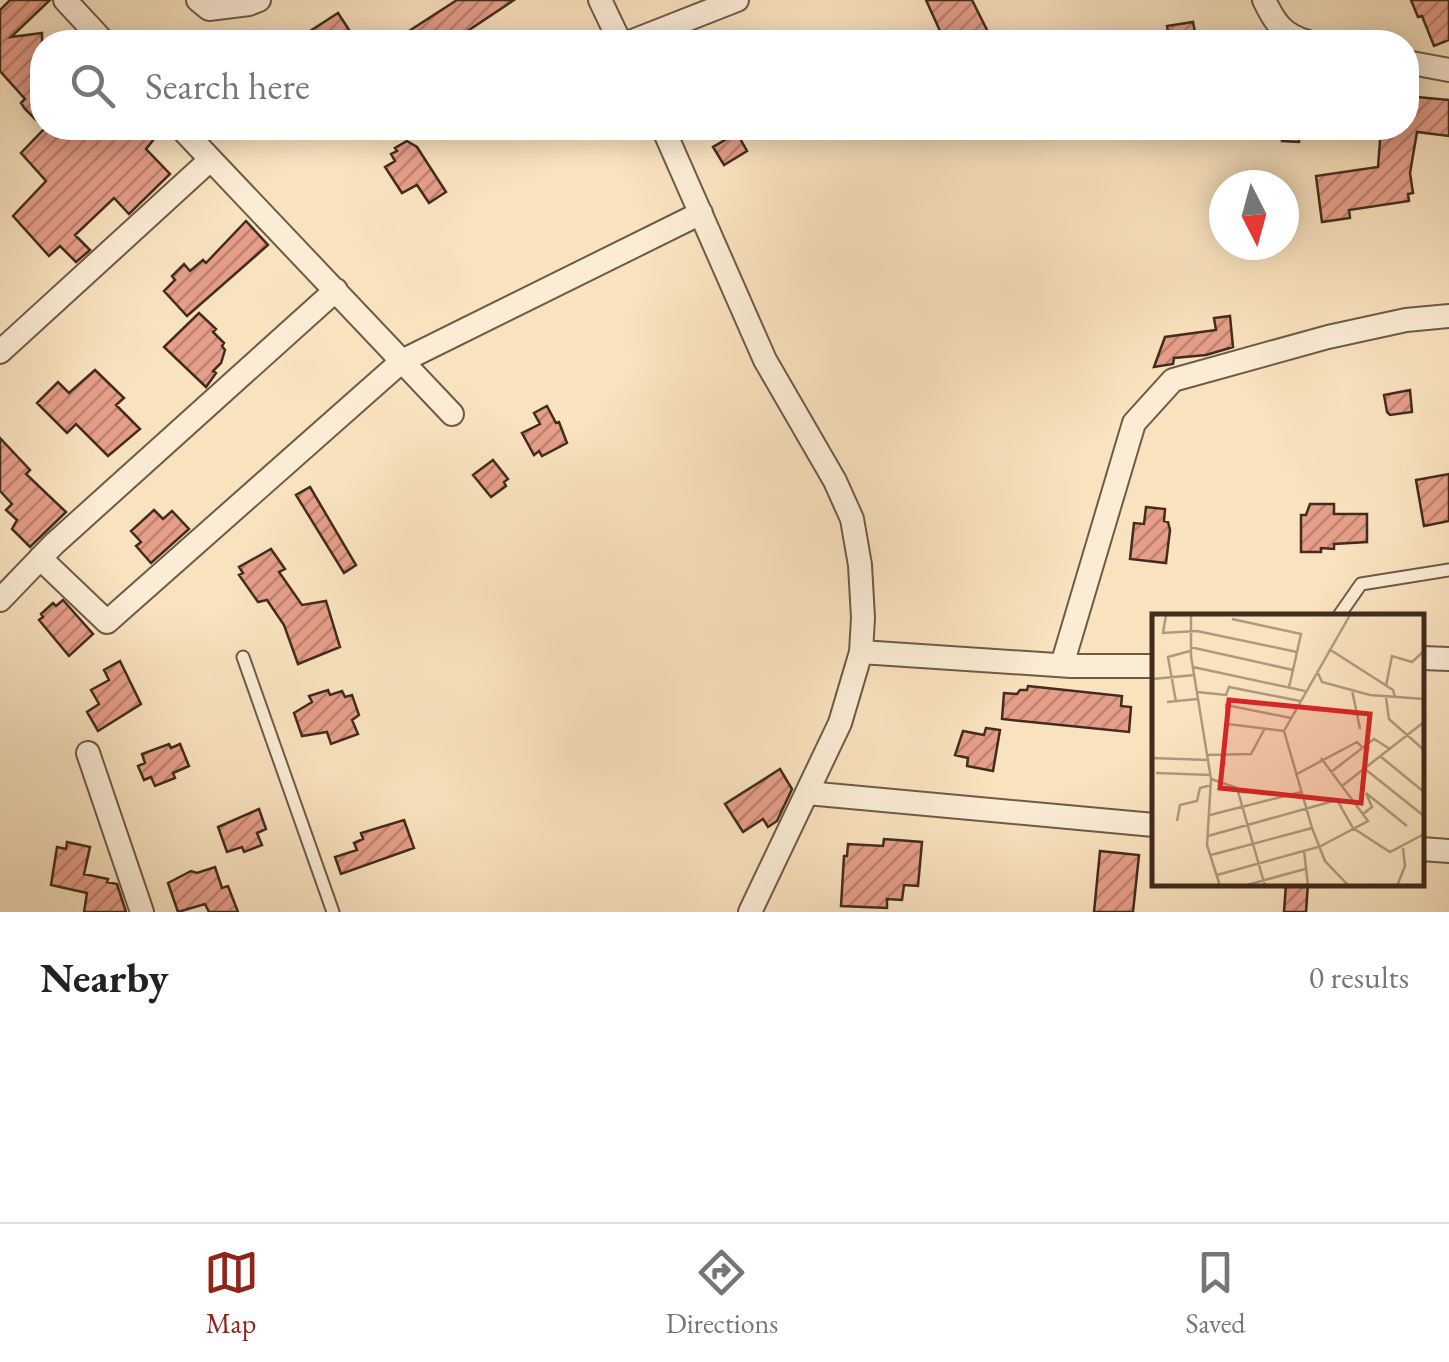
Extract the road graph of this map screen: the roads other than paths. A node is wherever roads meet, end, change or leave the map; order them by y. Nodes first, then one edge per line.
1 (65, 0) edge
2 (198, 0) edge
3 (258, 0) edge
4 (600, 0) edge
5 (737, 0) edge
6 (1264, 0) edge
7 (93, 30) edge
8 (614, 30) edge
9 (661, 30) edge
10 (1282, 30) edge
11 (1419, 64) edge
12 (1449, 70) edge
13 (192, 140) edge
14 (669, 140) edge
15 (210, 160) junction
16 (700, 212) junction
17 (336, 290) junction
18 (1449, 316) edge
19 (0, 352) edge
20 (402, 361) junction
21 (452, 414) dead end
22 (40, 558) junction
23 (1449, 570) edge
24 (0, 600) edge
25 (1340, 614) edge
26 (861, 652) junction
27 (243, 657) dead end
28 (1424, 658) edge
29 (1449, 659) edge
30 (1062, 665) junction
31 (1152, 666) edge
32 (88, 753) dead end
33 (807, 793) junction
34 (1152, 825) edge
35 (1424, 850) edge
36 (1449, 851) edge
37 (142, 912) edge
38 (333, 912) edge
39 (750, 912) edge

1 - 7 street
2 - 3 street
4 - 8 street
5 - 9 street
6 - 10 street
11 - 12 street
13 - 15 street
14 - 16 street
15 - 17 street
15 - 19 street
16 - 20 street
16 - 26 street
17 - 20 street
17 - 22 street
18 - 30 street
20 - 21 street
20 - 22 street
22 - 24 street
23 - 25 lane
26 - 30 street
26 - 33 street
27 - 38 lane
28 - 29 street
30 - 31 street
32 - 37 street
33 - 34 street
33 - 39 street
35 - 36 street

